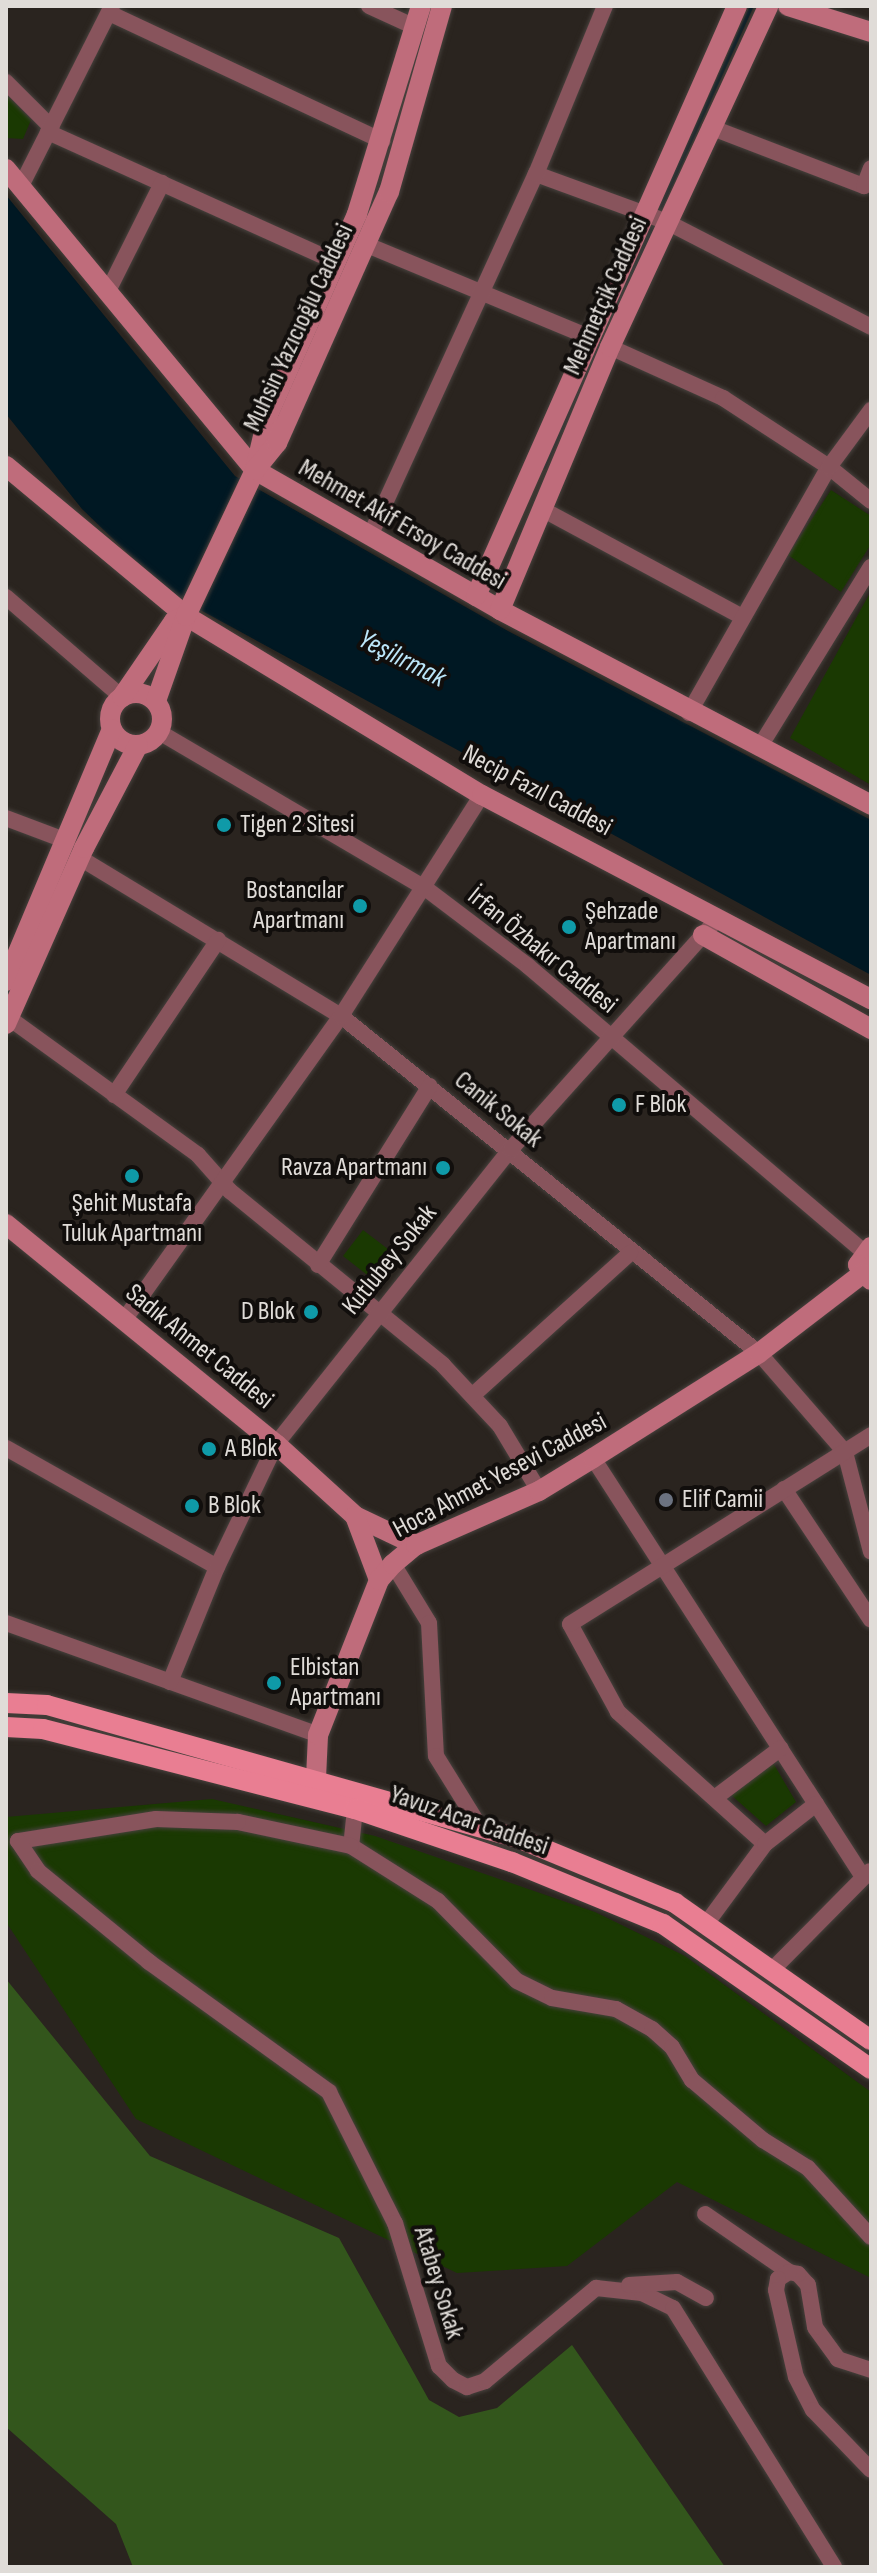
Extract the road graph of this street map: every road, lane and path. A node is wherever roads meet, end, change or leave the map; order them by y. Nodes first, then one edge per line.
1 (369, 6) edge
2 (421, 6) edge
3 (442, 6) edge
4 (605, 6) edge
5 (737, 6) edge
6 (768, 6) edge
7 (788, 6) edge
8 (111, 10) edge
9 (415, 27) junction
10 (871, 32) edge
11 (6, 82) edge
12 (710, 127) junction
13 (50, 130) junction
14 (382, 141) junction
15 (871, 168) edge
16 (6, 169) edge
17 (536, 174) junction
18 (162, 183) junction
19 (21, 186) junction
20 (868, 188) edge
21 (658, 218) junction
22 (367, 245) junction
23 (336, 262) junction
24 (108, 291) junction
25 (482, 291) junction
26 (871, 327) edge
27 (601, 342) junction
28 (871, 410) edge
29 (6, 455) edge
30 (6, 466) edge
31 (829, 467) junction
32 (253, 476) junction
33 (871, 501) edge
34 (47, 504) junction
35 (542, 509) junction
36 (370, 536) junction
37 (871, 567) edge
38 (476, 596) junction
39 (6, 597) edge
40 (500, 610) junction
41 (188, 611) junction
42 (741, 616) junction
43 (122, 697) junction
44 (156, 701) junction
45 (689, 713) junction
46 (112, 729) junction
47 (159, 732) junction
48 (138, 745) junction
49 (759, 748) junction
50 (482, 795) junction
51 (871, 805) edge
52 (6, 818) edge
53 (73, 850) junction
54 (425, 888) junction
55 (720, 916) junction
56 (703, 935) junction
57 (218, 940) junction
58 (6, 981) edge
59 (871, 999) edge
60 (341, 1016) junction
61 (7, 1021) edge
62 (871, 1029) edge
63 (613, 1039) junction
64 (430, 1086) junction
65 (114, 1095) junction
66 (511, 1149) junction
67 (224, 1186) junction
68 (6, 1224) edge
69 (867, 1249) edge
70 (630, 1253) junction
71 (318, 1265) junction
72 (866, 1277) edge
73 (378, 1311) junction
74 (124, 1320) junction
75 (759, 1353) junction
76 (473, 1395) junction
77 (871, 1435) edge
78 (276, 1444) junction
79 (6, 1448) edge
80 (845, 1452) junction
81 (593, 1458) junction
82 (784, 1489) junction
83 (539, 1491) junction
84 (355, 1516) junction
85 (416, 1545) junction
86 (871, 1552) edge
87 (663, 1562) junction
88 (393, 1564) junction
89 (217, 1567) junction
90 (379, 1580) junction
91 (871, 1620) edge
92 (6, 1623) edge
93 (170, 1682) junction
94 (6, 1703) edge
95 (6, 1727) edge
96 (318, 1735) junction
97 (781, 1748) junction
98 (316, 1778) junction
99 (716, 1797) junction
100 (816, 1804) junction
101 (355, 1809) junction
102 (480, 1827) junction
103 (12, 1839) edge
104 (765, 1844) junction
105 (351, 1846) junction
106 (867, 1874) edge
107 (706, 1924) junction
108 (772, 1970) junction
109 (871, 2040) edge
110 (871, 2069) edge
111 (705, 2214) dead end
112 (871, 2237) edge
113 (789, 2272) junction
114 (607, 2286) junction
115 (706, 2298) dead end
116 (871, 2370) edge
117 (871, 2470) edge
118 (834, 2567) edge

1 - 9 street
2 - 9 street, Muhsin Yazıcıoğlu Caddesi
3 - 22 street, Muhsin Yazıcıoğlu Caddesi
4 - 17 street
5 - 21 street, Mehmetçik Caddesi
6 - 12 street, Mehmetçik Caddesi
7 - 10 street
8 - 13 street
8 - 14 street
9 - 14 street, Muhsin Yazıcıoğlu Caddesi
11 - 13 street
12 - 20 street
12 - 21 street, Mehmetçik Caddesi
13 - 18 street
13 - 19 street
14 - 23 street, Muhsin Yazıcıoğlu Caddesi
15 - 20 street
16 - 19 street, Mehmet Akif Ersoy Caddesi
17 - 21 street
17 - 25 street
18 - 23 street
18 - 24 street
19 - 24 street, Mehmet Akif Ersoy Caddesi
21 - 26 street
21 - 27 street, Mehmetçik Caddesi
22 - 25 street
22 - 32 street, Muhsin Yazıcıoğlu Caddesi
23 - 32 street, Muhsin Yazıcıoğlu Caddesi
24 - 32 street, Mehmet Akif Ersoy Caddesi
25 - 27 street
25 - 36 street
27 - 31 street
27 - 35 street, Mehmetçik Caddesi
27 - 38 street, Mehmetçik Caddesi
28 - 31 street
29 - 34 street
30 - 34 street
31 - 33 street
31 - 42 street
32 - 36 street, Mehmet Akif Ersoy Caddesi
32 - 41 street
34 - 41 street, Necip Fazıl Caddesi
35 - 40 street, Mehmetçik Caddesi
35 - 42 street
36 - 38 street, Mehmet Akif Ersoy Caddesi
37 - 49 street
38 - 40 street, Mehmet Akif Ersoy Caddesi
39 - 43 street
40 - 45 street, Mehmet Akif Ersoy Caddesi
41 - 43 street
41 - 44 street
41 - 50 street, Necip Fazıl Caddesi
42 - 45 street
43 - 44 street
43 - 46 street
44 - 47 street
45 - 49 street, Mehmet Akif Ersoy Caddesi
46 - 48 street
46 - 53 street
47 - 48 street
47 - 54 street, İrfan Özbakır Caddesi
48 - 53 street
49 - 51 street, Mehmet Akif Ersoy Caddesi
50 - 54 street
50 - 55 street, Necip Fazıl Caddesi
52 - 53 street, Canik Sokak
53 - 57 street, Canik Sokak
53 - 58 street
53 - 61 street
54 - 60 street
54 - 63 street, İrfan Özbakır Caddesi
55 - 56 street, Kutlubey Sokak
55 - 59 street, Necip Fazıl Caddesi
56 - 62 street
56 - 63 street, Kutlubey Sokak
57 - 60 street, Canik Sokak
57 - 65 street
60 - 64 street, Canik Sokak
60 - 67 street
61 - 65 street
63 - 66 street, Kutlubey Sokak
63 - 69 street, İrfan Özbakır Caddesi
64 - 66 street, Canik Sokak
64 - 71 street
65 - 67 street
66 - 70 street, Canik Sokak
66 - 73 street, Kutlubey Sokak
67 - 71 street
67 - 74 street
68 - 74 street, Sadık Ahmet Caddesi
69 - 72 street
70 - 75 street, Canik Sokak
70 - 76 street
71 - 73 street
72 - 75 street, Hoca Ahmet Yesevi Caddesi
73 - 76 street
73 - 78 street, Kutlubey Sokak
74 - 78 street, Sadık Ahmet Caddesi
75 - 80 street, Canik Sokak
75 - 81 street, Hoca Ahmet Yesevi Caddesi
76 - 83 street
77 - 80 street
78 - 84 street, Sadık Ahmet Caddesi
78 - 89 street, Kutlubey Sokak
79 - 89 street
80 - 82 street
80 - 86 street
81 - 83 street, Hoca Ahmet Yesevi Caddesi
81 - 87 street
82 - 87 street
82 - 91 street
83 - 85 street, Hoca Ahmet Yesevi Caddesi
84 - 85 street, Sadık Ahmet Caddesi
84 - 90 street, Sadık Ahmet Caddesi
85 - 88 street, Hoca Ahmet Yesevi Caddesi
87 - 97 street
87 - 99 street
88 - 90 street, Hoca Ahmet Yesevi Caddesi
88 - 102 street
89 - 93 street, Kutlubey Sokak
90 - 96 street, Hoca Ahmet Yesevi Caddesi
92 - 93 street
93 - 96 street
94 - 98 main road, Yavuz Acar Caddesi
95 - 101 main road, Yavuz Acar Caddesi
96 - 98 street, Hoca Ahmet Yesevi Caddesi
97 - 99 street
97 - 100 street
98 - 102 main road, Yavuz Acar Caddesi
99 - 104 street
100 - 104 street
100 - 106 street
101 - 105 street
101 - 110 main road, Yavuz Acar Caddesi
102 - 107 main road, Yavuz Acar Caddesi
103 - 105 street, Atabey Sokak
103 - 114 street, Atabey Sokak
104 - 107 street
105 - 112 street
106 - 108 street
107 - 108 main road, Yavuz Acar Caddesi
108 - 109 main road, Yavuz Acar Caddesi
111 - 113 street
113 - 116 street
113 - 117 street
114 - 115 street
114 - 118 street

